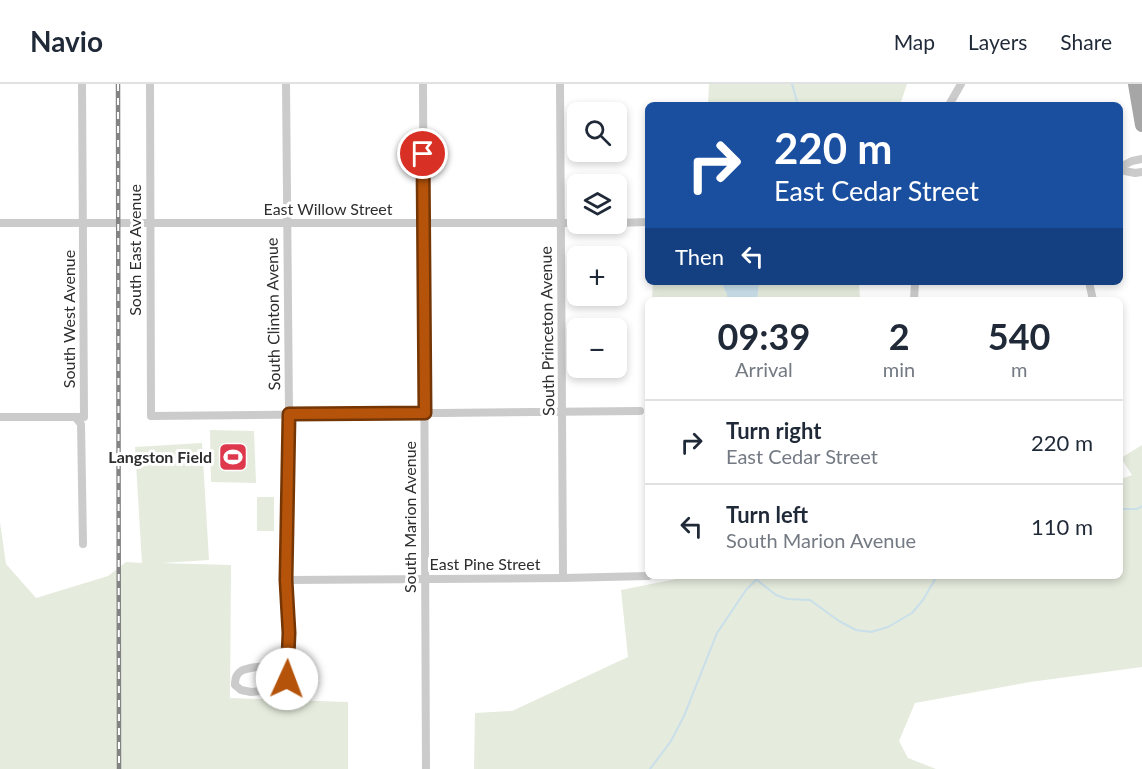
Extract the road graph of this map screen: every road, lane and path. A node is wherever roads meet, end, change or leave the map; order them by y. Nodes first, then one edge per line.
1 (82, 84) edge
2 (150, 84) edge
3 (286, 84) edge
4 (423, 84) edge
5 (560, 84) edge
6 (961, 84) edge
7 (1135, 84) edge
8 (951, 102) edge
9 (1142, 124) edge
10 (1142, 159) edge
11 (1123, 166) edge
12 (1123, 169) edge
13 (1142, 171) edge
14 (645, 222) edge
15 (0, 223) edge
16 (83, 223) junction
17 (561, 223) junction
18 (567, 223) edge
19 (627, 223) edge
20 (150, 224) junction
21 (287, 224) junction
22 (424, 224) junction
23 (563, 411) junction
24 (640, 411) dead end
25 (425, 413) junction
26 (289, 414) junction
27 (0, 417) edge
28 (75, 417) junction
29 (83, 544) dead end
30 (645, 577) edge
31 (426, 579) junction
32 (563, 579) junction
33 (286, 580) junction
34 (288, 651) junction
35 (426, 769) edge

1 - 16 street, South West Avenue
2 - 20 street, South East Avenue
3 - 21 street, South Clinton Avenue
4 - 22 street, South Marion Avenue
5 - 17 street, South Princeton Avenue
6 - 8 street
7 - 9 main road
10 - 11 street
12 - 13 street
14 - 19 street
15 - 16 street, East Willow Street
16 - 20 street, East Willow Street
16 - 28 street, South West Avenue
17 - 18 street, East Willow Street
17 - 22 street, East Willow Street
17 - 23 street, South Princeton Avenue
20 - 21 street, East Willow Street
20 - 26 street, South East Avenue
21 - 22 street, East Willow Street
21 - 26 street, South Clinton Avenue
22 - 25 street, South Marion Avenue
23 - 24 street
23 - 25 street
23 - 32 street, South Princeton Avenue
25 - 26 street
25 - 31 street, South Marion Avenue
26 - 33 street, South Clinton Avenue
27 - 28 street
28 - 29 street
30 - 32 street, East Pine Street
31 - 32 street, East Pine Street
31 - 33 street, East Pine Street
31 - 35 street, South Marion Avenue
33 - 34 street, South Clinton Avenue
34 - 34 street, South Clinton Avenue

